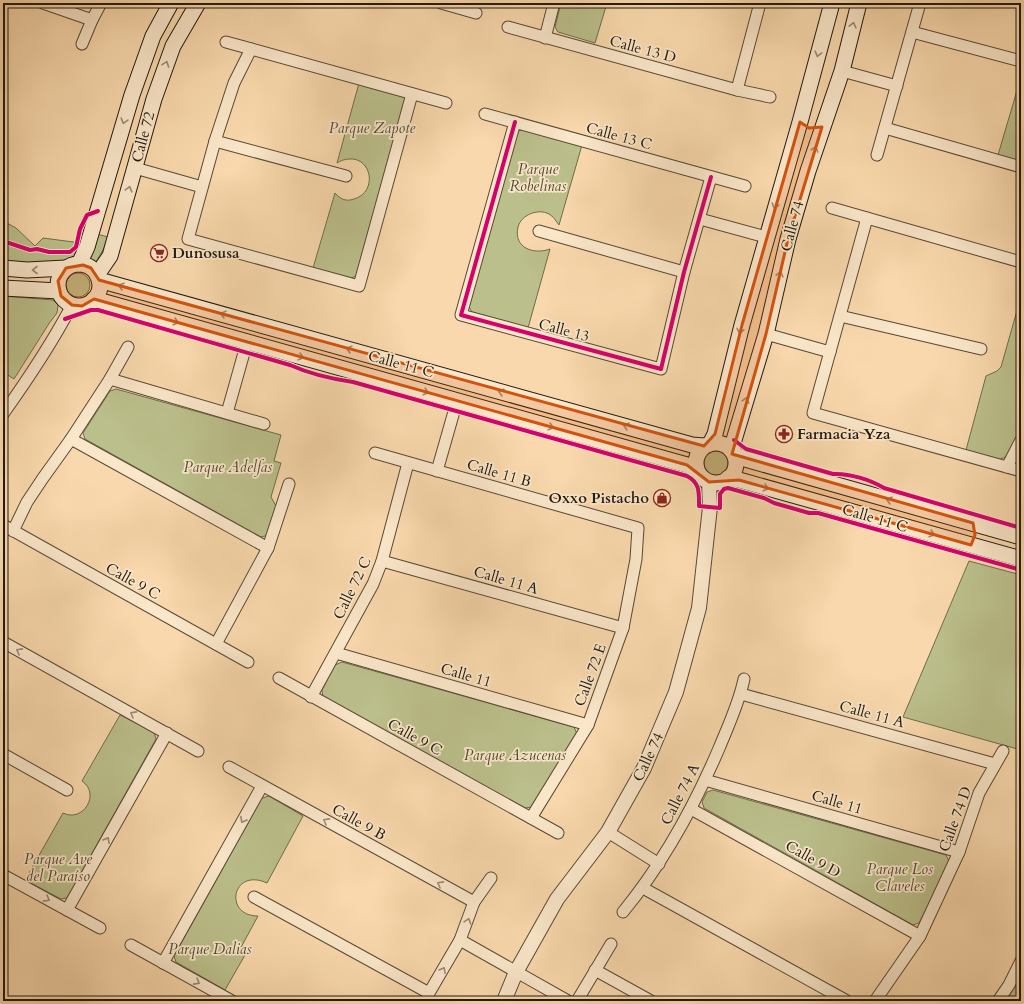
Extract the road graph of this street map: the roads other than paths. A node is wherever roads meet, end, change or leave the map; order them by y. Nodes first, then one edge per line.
1 (43, 3) edge
2 (101, 3) edge
3 (171, 3) edge
4 (198, 3) edge
5 (444, 3) edge
6 (554, 3) edge
7 (760, 3) edge
8 (832, 3) edge
9 (859, 3) edge
10 (920, 3) edge
11 (476, 13) dead end
12 (92, 20) junction
13 (508, 27) dead end
14 (912, 32) junction
15 (545, 38) junction
16 (226, 42) dead end
17 (82, 44) dead end
18 (251, 49) junction
19 (1021, 61) edge
20 (842, 71) junction
21 (897, 86) junction
22 (737, 90) junction
23 (412, 94) junction
24 (770, 96) dead end
25 (446, 103) dead end
26 (485, 114) dead end
27 (515, 122) junction
28 (800, 122) junction
29 (822, 127) junction
30 (885, 128) junction
31 (215, 140) junction
32 (877, 155) dead end
33 (1021, 167) edge
34 (135, 168) junction
35 (346, 176) dead end
36 (711, 176) junction
37 (783, 177) junction
38 (745, 186) dead end
39 (804, 186) junction
40 (202, 187) junction
41 (103, 193) junction
42 (124, 208) junction
43 (832, 208) dead end
44 (867, 218) junction
45 (700, 219) junction
46 (539, 231) dead end
47 (766, 237) junction
48 (1021, 262) edge
49 (72, 266) junction
50 (3, 268) edge
51 (684, 272) junction
52 (98, 277) junction
53 (3, 288) edge
54 (59, 291) junction
55 (152, 294) junction
56 (94, 299) junction
57 (72, 305) junction
58 (146, 314) junction
59 (840, 316) junction
60 (766, 334) junction
61 (246, 342) junction
62 (128, 347) dead end
63 (981, 349) dead end
64 (830, 352) junction
65 (373, 356) junction
66 (392, 361) junction
67 (733, 363) junction
68 (414, 367) junction
69 (755, 370) junction
70 (367, 376) junction
71 (110, 379) junction
72 (387, 381) junction
73 (408, 388) junction
74 (457, 401) junction
75 (227, 413) junction
76 (3, 414) edge
77 (720, 415) junction
78 (740, 421) junction
79 (264, 424) dead end
80 (655, 434) junction
81 (72, 438) junction
82 (1021, 440) edge
83 (707, 445) junction
84 (375, 453) dead end
85 (733, 453) junction
86 (647, 454) junction
87 (408, 463) junction
88 (1007, 467) junction
89 (437, 471) junction
90 (698, 471) junction
91 (1021, 471) edge
92 (728, 478) junction
93 (709, 482) junction
94 (288, 484) dead end
95 (863, 492) junction
96 (857, 513) junction
97 (973, 523) junction
98 (8, 528) edge
99 (638, 528) joint
100 (1021, 537) edge
101 (971, 545) junction
102 (268, 548) junction
103 (1021, 559) edge
104 (382, 561) junction
105 (623, 628) junction
106 (3, 642) edge
107 (216, 644) junction
108 (336, 653) junction
109 (248, 662) dead end
110 (279, 678) dead end
111 (744, 680) dead end
112 (741, 694) junction
113 (311, 696) junction
114 (588, 725) junction
115 (167, 733) junction
116 (198, 751) dead end
117 (1002, 751) dead end
118 (3, 754) edge
119 (995, 764) junction
120 (229, 767) dead end
121 (705, 780) junction
122 (262, 786) junction
123 (67, 790) dead end
124 (691, 809) junction
125 (531, 818) junction
126 (608, 832) junction
127 (558, 834) dead end
128 (959, 852) junction
129 (658, 864) junction
130 (3, 874) edge
131 (491, 878) dead end
132 (643, 888) junction
133 (254, 897) dead end
134 (474, 902) junction
135 (67, 910) junction
136 (624, 912) dead end
137 (100, 928) dead end
138 (920, 936) junction
139 (460, 940) junction
140 (611, 944) dead end
141 (131, 945) dead end
142 (1021, 961) edge
143 (163, 963) junction
144 (595, 970) junction
145 (516, 972) junction
146 (428, 997) edge
147 (232, 1001) edge
148 (504, 1001) edge
149 (568, 1001) edge
150 (578, 1001) edge
151 (651, 1001) edge
152 (847, 1001) edge
153 (875, 1001) edge
154 (998, 1001) edge

1 - 12 street
2 - 12 street
3 -> 41 main road, Calle 72
34 -> 4 main road, Calle 72
5 - 11 street
6 - 15 street
7 - 22 street
8 -> 28 main road, Calle 74
20 -> 9 main road, Calle 74
10 - 14 street
12 - 17 street
13 - 15 street, Calle 13 D
14 - 19 street
14 - 21 street
15 - 22 street, Calle 13 D
16 - 18 street
18 - 23 street
18 - 31 street
20 - 21 street
20 - 29 main road, Calle 74
21 - 30 street
22 - 24 street, Calle 13 D
23 - 25 street
23 - 40 street
26 - 27 street, Calle 13 C
27 - 36 street, Calle 13 C
27 - 51 street, Calle 13
28 - 29 main road
28 - 37 main road, Calle 74
39 -> 29 main road, Calle 74
30 - 32 street
30 - 33 street
31 - 35 street
31 - 40 street
34 - 40 street
42 -> 34 main road, Calle 72
36 - 38 street, Calle 13 C
36 - 45 street
37 - 39 main road
37 -> 47 main road, Calle 74
60 -> 39 main road, Calle 74
41 - 42 main road
41 - 49 main road, Calle 72
42 - 52 main road, Calle 72
43 - 44 street
44 - 48 street
44 - 59 street
45 - 47 street
45 - 51 street
46 - 51 street
47 -> 67 main road, Calle 74
49 -> 50 main road
49 - 52 main road
49 - 54 main road
55 -> 52 main road, Calle 11 C
52 - 56 main road
53 - 54 main road
54 - 57 main road
55 - 58 main road
65 -> 55 main road, Calle 11 C
56 - 57 main road
56 - 58 main road, Calle 11 C
57 - 76 street
58 -> 61 main road, Calle 11 C
59 - 63 street
59 - 64 street
60 - 64 street
60 - 69 main road, Calle 74
61 -> 70 main road, Calle 11 C
61 - 75 street
62 - 71 street
64 - 88 street
65 - 66 main road, Calle 11 C
65 - 70 main road
66 - 68 main road, Calle 11 C
66 - 72 main road
67 - 69 main road
67 - 77 main road, Calle 74
68 - 73 main road
80 -> 68 main road, Calle 11 C
78 -> 69 main road, Calle 74
70 - 72 main road, Calle 11 C
71 - 75 street
71 - 81 street
72 - 73 main road, Calle 11 C
73 -> 74 main road, Calle 11 C
74 -> 86 main road, Calle 11 C
74 - 89 street
75 - 79 street
77 - 78 main road
77 - 83 main road, Calle 74
78 - 85 main road, Calle 74
80 - 83 main road, Calle 11 C
80 - 86 main road
81 - 98 street
81 - 102 street
82 - 88 street
83 - 85 main road
83 - 90 main road
84 - 87 street, Calle 11 B
85 - 92 main road
85 - 95 main road, Calle 11 C
86 - 90 main road, Calle 11 C
87 - 89 street, Calle 11 B
87 - 104 street, Calle 72 C
88 - 91 street
89 - 99 street, Calle 11 B
90 - 93 main road
92 - 93 main road
92 -> 96 main road, Calle 11 C
93 - 126 street, Calle 74
94 - 102 street
95 - 96 main road
97 -> 95 main road, Calle 11 C
96 -> 101 main road, Calle 11 C
97 - 100 main road, Calle 11 C
97 - 101 main road
98 - 107 street, Calle 9 C
99 - 105 street, Calle 72 E
101 - 103 main road, Calle 11 C
102 - 107 street
104 - 105 street, Calle 11 A
104 - 108 street, Calle 72 C
105 - 114 street, Calle 72 E
115 -> 106 street
107 - 109 street, Calle 9 C
108 - 113 street, Calle 72 C
108 - 114 street, Calle 11
110 - 113 street, Calle 9 C
111 - 112 street, Calle 74 A
112 - 119 street, Calle 11 A
112 - 121 street, Calle 74 A
113 - 125 street, Calle 9 C
114 - 125 street, Calle 72 E
115 - 116 street
135 -> 115 street
117 - 119 street, Calle 74 D
118 - 123 street
119 - 128 street, Calle 74 D
120 - 122 street, Calle 9 B
121 - 124 street, Calle 74 A
121 - 128 street, Calle 11
134 -> 122 street, Calle 9 B
122 -> 143 street
124 - 129 street, Calle 74 A
124 - 138 street, Calle 9 D
125 - 127 street, Calle 9 C
126 - 129 street
126 - 145 street, Calle 74
128 - 138 street, Calle 74 D
129 - 132 street, Calle 74 A
130 -> 135 street
131 - 134 street
132 - 136 street, Calle 74 A
132 - 152 street
133 - 146 street
139 -> 134 street
135 - 137 street
138 - 153 street, Calle 74 D
139 - 145 street
146 -> 139 street
140 - 144 street
141 - 143 street
142 - 154 street
143 -> 147 street
144 - 150 street
144 - 151 street
145 - 148 street, Calle 74
145 - 149 street

